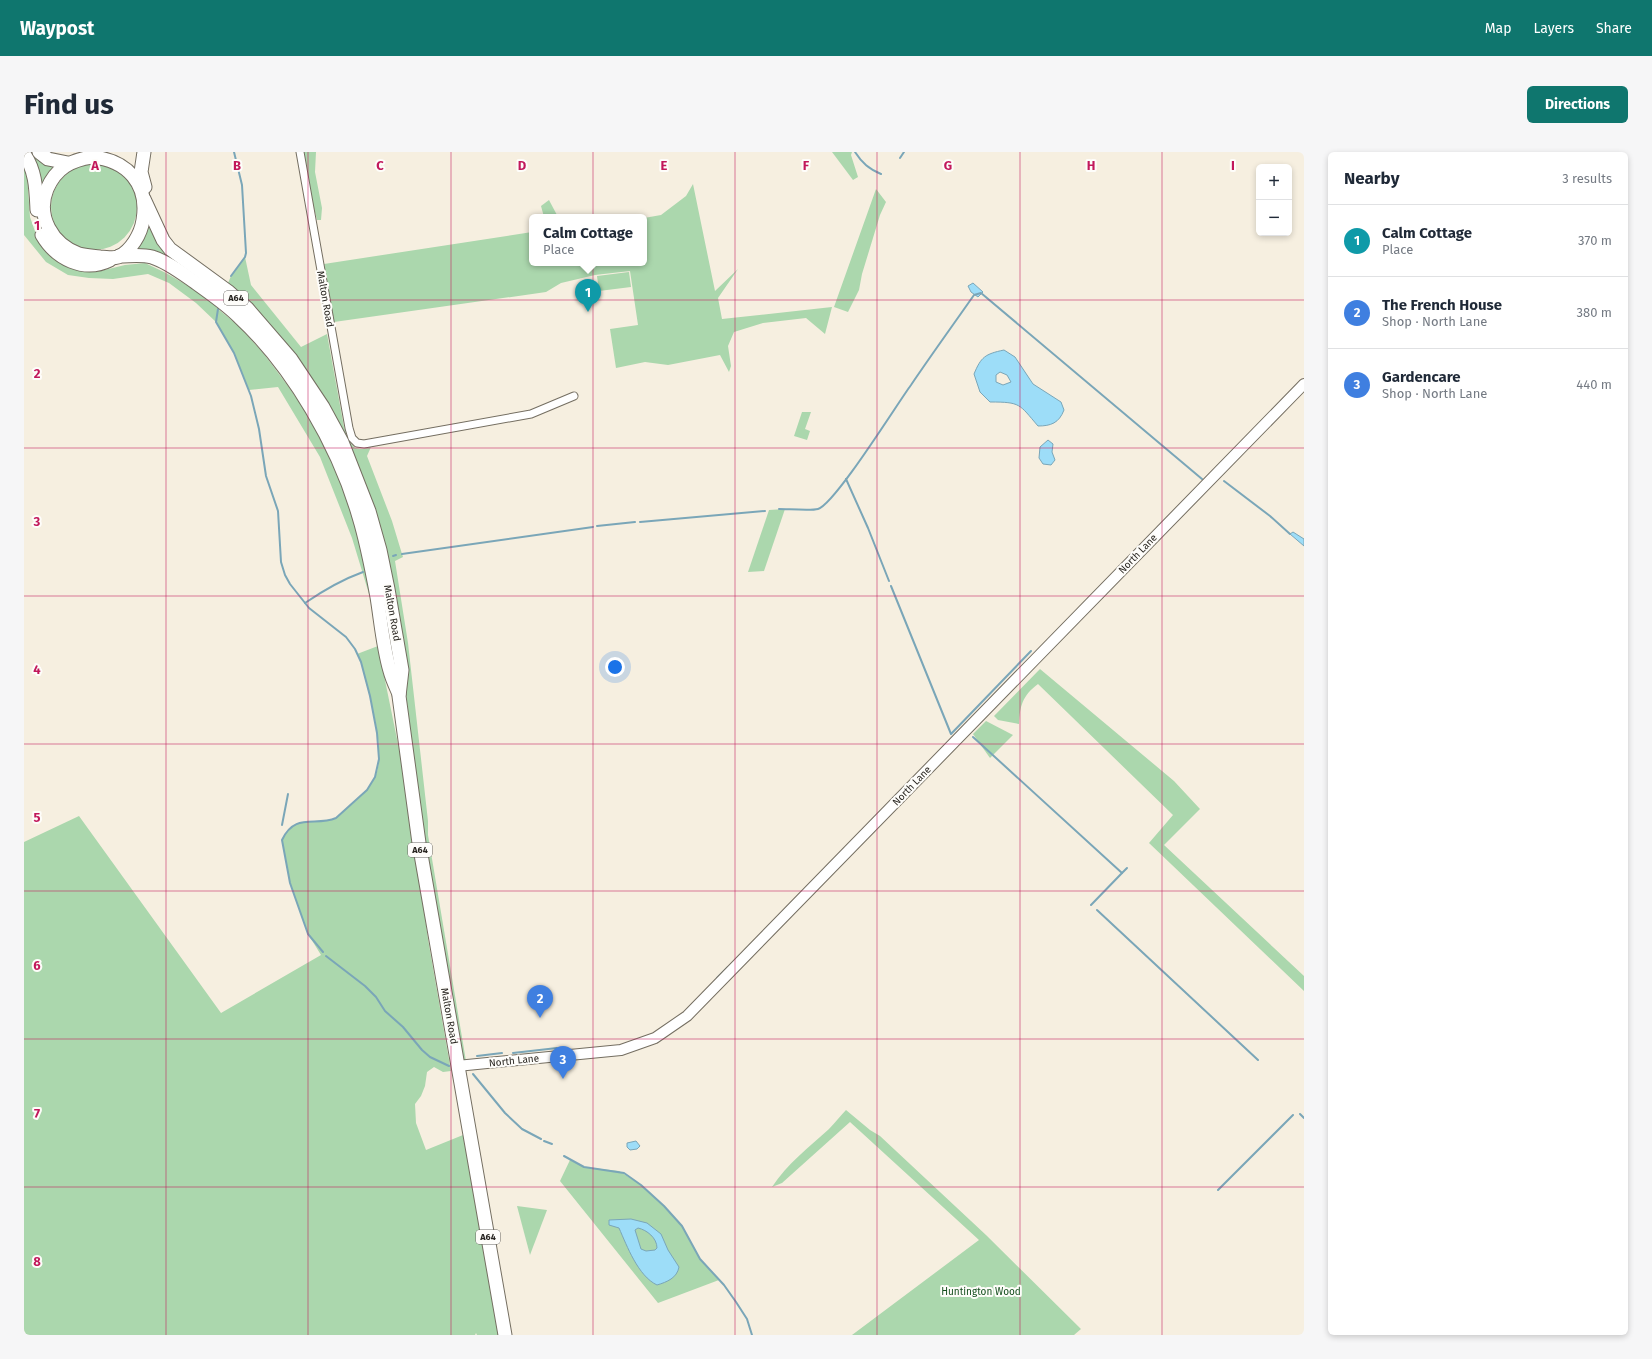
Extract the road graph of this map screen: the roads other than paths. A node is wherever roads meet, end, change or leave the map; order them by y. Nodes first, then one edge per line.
1 (39, 152) edge
2 (89, 152) edge
3 (136, 152) edge
4 (144, 152) edge
5 (300, 152) edge
6 (24, 154) edge
7 (72, 161) junction
8 (135, 178) junction
9 (144, 199) junction
10 (150, 212) junction
11 (116, 257) junction
12 (1304, 384) edge
13 (574, 396) dead end
14 (337, 444) junction
15 (457, 1066) junction
16 (505, 1335) edge

1 - 7 highway
2 - 7 highway
3 - 8 highway
4 - 10 highway, A64
5 - 13 street, Malton Road
6 - 11 highway, A64
7 - 8 highway
7 - 11 highway
8 - 9 highway
9 - 10 highway, A64
9 - 11 highway
10 - 14 highway, A64
11 - 14 highway, A64
12 - 15 street, North Lane
14 - 15 highway, Malton Road / A64
15 - 16 highway, Malton Road / A64

